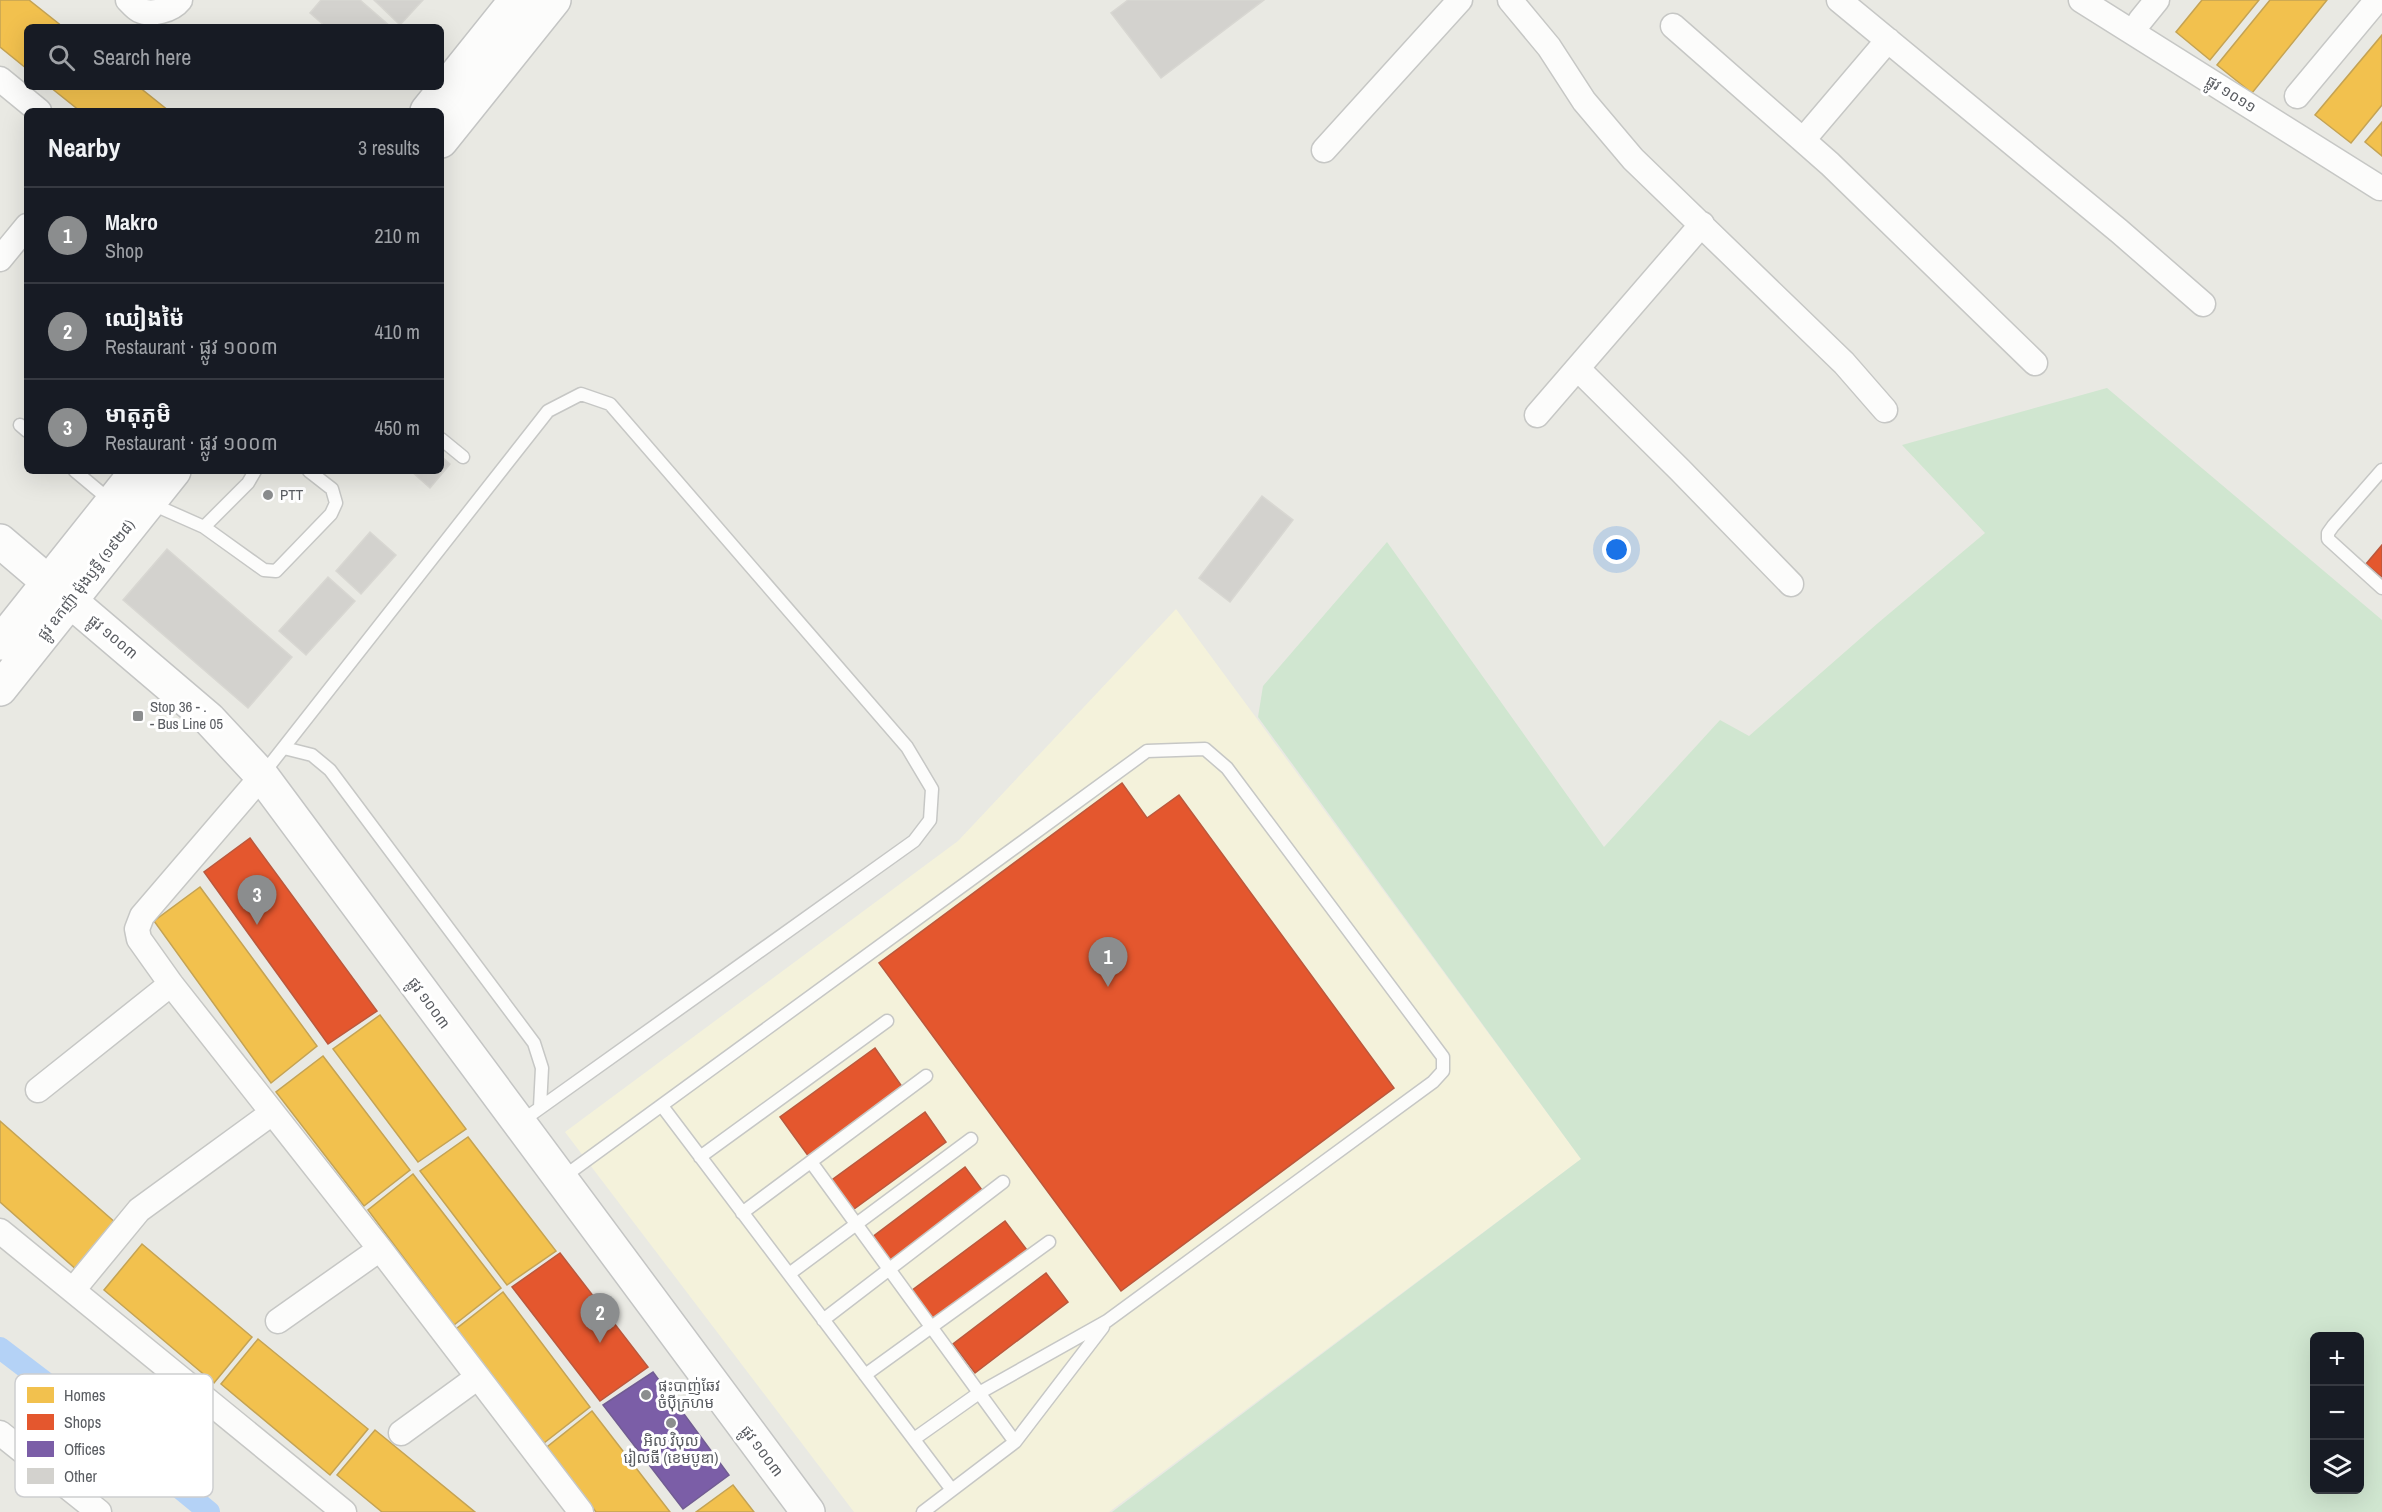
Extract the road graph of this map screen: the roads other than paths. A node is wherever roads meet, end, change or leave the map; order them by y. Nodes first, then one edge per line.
1 (128, 0) edge
2 (180, 0) edge
3 (516, 0) edge
4 (1460, 0) edge
5 (1510, 0) edge
6 (1839, 0) edge
7 (2081, 0) edge
8 (2157, 0) edge
9 (2377, 0) edge
10 (546, 3) edge
11 (2140, 21) dead end
12 (1672, 26) dead end
13 (1888, 40) junction
14 (0, 79) edge
15 (444, 90) edge
16 (444, 90) edge
17 (2297, 96) dead end
18 (35, 108) edge
19 (429, 108) edge
20 (444, 137) edge
21 (1803, 140) junction
22 (1324, 150) dead end
23 (2380, 188) dead end
24 (1702, 224) junction
25 (24, 230) edge
26 (0, 259) edge
27 (2203, 304) dead end
28 (2035, 363) dead end
29 (1578, 369) junction
30 (1885, 410) dead end
31 (1537, 415) dead end
32 (444, 441) edge
33 (463, 457) dead end
34 (2382, 470) edge
35 (78, 474) edge
36 (135, 474) edge
37 (171, 474) edge
38 (253, 474) edge
39 (313, 474) edge
40 (148, 502) junction
41 (112, 503) junction
42 (204, 527) junction
43 (0, 541) edge
44 (1791, 584) dead end
45 (2382, 588) edge
46 (59, 591) junction
47 (4, 629) edge
48 (0, 689) edge
49 (284, 748) junction
50 (262, 776) junction
51 (171, 984) junction
52 (887, 1021) dead end
53 (926, 1076) dead end
54 (38, 1090) dead end
55 (662, 1106) junction
56 (272, 1113) junction
57 (529, 1115) junction
58 (971, 1139) dead end
59 (700, 1157) junction
60 (811, 1161) junction
61 (560, 1180) junction
62 (1003, 1182) dead end
63 (742, 1213) junction
64 (856, 1224) junction
65 (0, 1231) edge
66 (1049, 1242) dead end
67 (380, 1249) junction
68 (889, 1270) junction
69 (789, 1274) junction
70 (73, 1290) junction
71 (823, 1320) junction
72 (278, 1321) dead end
73 (1107, 1321) junction
74 (932, 1327) junction
75 (176, 1374) edge
76 (865, 1375) junction
77 (478, 1377) junction
78 (979, 1393) junction
79 (213, 1405) edge
80 (0, 1433) edge
81 (401, 1433) dead end
82 (914, 1439) junction
83 (1015, 1442) junction
84 (15, 1445) edge
85 (952, 1490) junction
86 (80, 1497) edge
87 (99, 1512) edge
88 (344, 1512) edge
89 (581, 1512) edge
90 (807, 1512) edge
91 (923, 1512) edge

1 - 2 street
3 - 15 main road
4 - 22 street
5 - 24 street
6 - 13 street
7 - 23 street, ផ្លូវ ១០១១
8 - 11 street
9 - 17 street
10 - 20 main road
12 - 21 street
13 - 21 street
13 - 27 street
14 - 18 street
16 - 19 main road
21 - 28 street
24 - 29 street
24 - 30 street
25 - 26 street
29 - 31 street
29 - 44 street
32 - 33 lane
34 - 45 lane
35 - 41 lane
36 - 41 main road, ផ្លូវ ឧកញ៉ា ម៉ុងឫទ្ធី (១៩២៨)
37 - 40 main road, ផ្លូវ ឧកញ៉ា ម៉ុងឫទ្ធី (១៩២៨)
38 - 42 lane
39 - 42 lane
40 - 42 lane
40 - 46 main road, ផ្លូវ ឧកញ៉ា ម៉ុងឫទ្ធី (១៩២៨)
41 - 46 main road, ផ្លូវ ឧកញ៉ា ម៉ុងឫទ្ធី (១៩២៨)
43 - 46 main road, ផ្លូវ ១០០៣
46 - 47 main road, ផ្លូវ ឧកញ៉ា ម៉ុងឫទ្ធី (១៩២៨)
46 - 48 main road, ផ្លូវ ឧកញ៉ា ម៉ុងឫទ្ធី (១៩២៨)
46 - 50 main road, ផ្លូវ ១០០៣
49 - 50 lane
49 - 57 lane
49 - 57 lane
50 - 51 street
50 - 57 main road, ផ្លូវ ១០០៣
51 - 54 street
51 - 56 street
52 - 59 lane
53 - 60 lane
55 - 59 lane
55 - 61 lane
55 - 73 lane
56 - 67 street
56 - 70 street
57 - 61 main road, ផ្លូវ ១០០៣
58 - 64 lane
59 - 63 lane
60 - 63 lane
60 - 64 lane
61 - 90 main road, ផ្លូវ ១០០៣
62 - 68 lane
63 - 69 lane
64 - 68 lane
64 - 69 lane
65 - 70 street
66 - 74 lane
67 - 72 street
67 - 77 street
68 - 71 lane
68 - 74 lane
69 - 71 lane
70 - 75 street
71 - 76 lane
73 - 78 lane
73 - 83 lane
74 - 76 lane
74 - 78 lane
76 - 82 lane
77 - 81 street
77 - 89 street
78 - 82 lane
78 - 83 lane
79 - 88 street
80 - 84 street
82 - 85 lane
83 - 85 lane
85 - 91 lane
86 - 87 street

